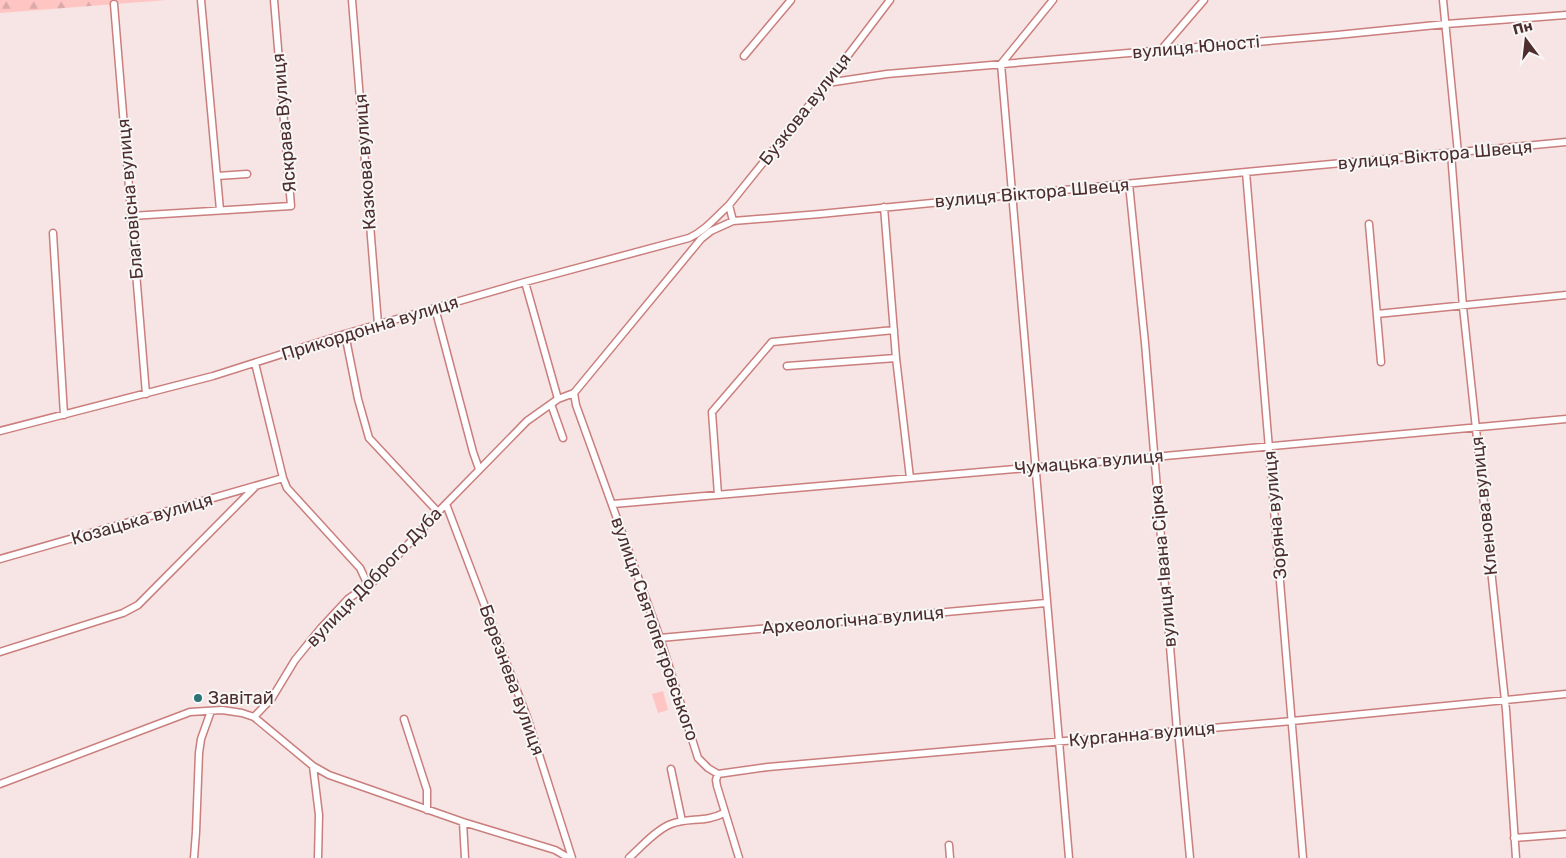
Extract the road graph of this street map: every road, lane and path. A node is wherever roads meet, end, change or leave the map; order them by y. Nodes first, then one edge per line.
1 (201, 0) edge
2 (274, 0) edge
3 (352, 0) edge
4 (792, 0) edge
5 (890, 0) edge
6 (1053, 0) edge
7 (1204, 0) edge
8 (1443, 0) edge
9 (114, 4) dead end
10 (1566, 15) edge
11 (1446, 24) junction
12 (1161, 50) junction
13 (744, 56) dead end
14 (1001, 64) junction
15 (827, 83) junction
16 (1566, 142) edge
17 (1454, 153) junction
18 (1246, 172) junction
19 (248, 174) dead end
20 (217, 176) junction
21 (1129, 184) junction
22 (1013, 195) junction
23 (729, 205) junction
24 (884, 208) junction
25 (220, 210) junction
26 (131, 216) junction
27 (734, 220) junction
28 (1369, 224) dead end
29 (53, 233) dead end
30 (525, 282) junction
31 (1566, 295) edge
32 (1463, 307) junction
33 (434, 308) junction
34 (1377, 314) junction
35 (378, 324) junction
36 (894, 330) junction
37 (345, 334) junction
38 (896, 358) junction
39 (255, 362) junction
40 (1381, 362) dead end
41 (787, 366) dead end
42 (574, 393) junction
43 (146, 394) junction
44 (558, 399) junction
45 (552, 404) junction
46 (64, 415) junction
47 (1566, 418) edge
48 (1476, 428) junction
49 (0, 432) edge
50 (563, 438) dead end
51 (1268, 446) junction
52 (1154, 457) junction
53 (1035, 467) junction
54 (479, 469) junction
55 (283, 478) junction
56 (910, 478) junction
57 (255, 487) junction
58 (718, 495) junction
59 (446, 504) junction
60 (613, 504) junction
61 (438, 512) junction
62 (0, 558) edge
63 (368, 585) junction
64 (1046, 603) junction
65 (660, 638) junction
66 (0, 652) edge
67 (1566, 694) edge
68 (1504, 700) junction
69 (211, 710) junction
70 (254, 718) junction
71 (404, 719) dead end
72 (1292, 721) junction
73 (1176, 731) junction
74 (1059, 741) junction
75 (313, 766) junction
76 (672, 769) dead end
77 (718, 774) junction
78 (0, 784) edge
79 (427, 810) junction
80 (724, 813) junction
81 (462, 822) junction
82 (682, 822) junction
83 (1566, 834) edge
84 (1514, 838) junction
85 (949, 845) dead end
86 (194, 858) edge
87 (318, 858) edge
88 (464, 858) edge
89 (570, 858) edge
90 (628, 858) edge
91 (739, 858) edge
92 (950, 858) edge
93 (1069, 858) edge
94 (1190, 858) edge
95 (1304, 858) edge
96 (1516, 858) edge

1 - 20 street
2 - 25 street, Яскрава Вулиця
3 - 35 street, Казкова вулиця
4 - 13 street
5 - 15 street, Бузкова вулиця
6 - 14 street
7 - 12 street
8 - 11 street, Кленова вулиця
9 - 26 street, Благовісна вулиця
10 - 11 street, вулиця Юності
11 - 12 street, вулиця Юності
11 - 17 street, Кленова вулиця
12 - 14 street, вулиця Юності
14 - 15 street, вулиця Юності
14 - 22 street
15 - 23 street, Бузкова вулиця
16 - 17 street, вулиця Віктора Швеця
17 - 18 street, вулиця Віктора Швеця
17 - 32 street, Кленова вулиця
18 - 21 street, вулиця Віктора Швеця
18 - 51 street, Зоряна вулиця
19 - 20 street
20 - 25 street
21 - 22 street, вулиця Віктора Швеця
21 - 52 street, вулиця Івана Сірка
22 - 24 street, вулиця Віктора Швеця
22 - 53 street
23 - 27 street
23 - 30 street, Прикордонна вулиця
24 - 27 street, вулиця Віктора Швеця
24 - 36 street
25 - 26 street
26 - 43 street, Благовісна вулиця
27 - 42 street, вулиця Віктора Швеця
28 - 34 street
29 - 46 street
30 - 33 street, Прикордонна вулиця
30 - 44 street
31 - 32 street
32 - 34 street
32 - 48 street, Кленова вулиця
33 - 35 street, Прикордонна вулиця
33 - 54 street
34 - 40 street
35 - 37 street, Прикордонна вулиця
36 - 38 street
36 - 58 street
37 - 39 street, Прикордонна вулиця
37 - 61 street
38 - 41 street
38 - 56 street
39 - 43 street, Прикордонна вулиця
39 - 55 street
42 - 44 street, вулиця Доброго Дуба
42 - 60 street, вулиця Святопетровського
43 - 46 street, Прикордонна вулиця
44 - 45 street, вулиця Доброго Дуба
45 - 50 street
45 - 54 street, вулиця Доброго Дуба
46 - 49 street, Прикордонна вулиця
47 - 48 street, Чумацька вулиця
48 - 51 street, Чумацька вулиця
48 - 68 street, Кленова вулиця
51 - 52 street, Чумацька вулиця
51 - 72 street, Зоряна вулиця
52 - 53 street, Чумацька вулиця
52 - 73 street, вулиця Івана Сірка
53 - 56 street, Чумацька вулиця
53 - 64 street
54 - 59 street, вулиця Доброго Дуба
55 - 57 street, Козацька вулиця
55 - 63 street
56 - 58 street, Чумацька вулиця
57 - 62 street, Козацька вулиця
57 - 66 street
58 - 60 street, Чумацька вулиця
59 - 61 street, вулиця Доброго Дуба
59 - 89 street, Березнева вулиця
60 - 65 street, вулиця Святопетровського
61 - 63 street, вулиця Доброго Дуба
63 - 70 street, вулиця Доброго Дуба
64 - 65 street, Археологічна вулиця
64 - 74 street
65 - 77 street, вулиця Святопетровського
67 - 68 street, Курганна вулиця
68 - 72 street, Курганна вулиця
68 - 84 street, Кленова вулиця
69 - 70 street
69 - 78 street
69 - 86 street
70 - 75 street
71 - 79 street
72 - 73 street, Курганна вулиця
72 - 95 street, Зоряна вулиця
73 - 74 street, Курганна вулиця
73 - 94 street, вулиця Івана Сірка
74 - 77 street, Курганна вулиця
74 - 93 street
75 - 79 street
75 - 87 street
76 - 82 street
77 - 80 street
79 - 81 street
80 - 82 street
80 - 91 street
81 - 88 street
81 - 89 street
82 - 90 street
83 - 84 street
84 - 96 street, Кленова вулиця
85 - 92 street

